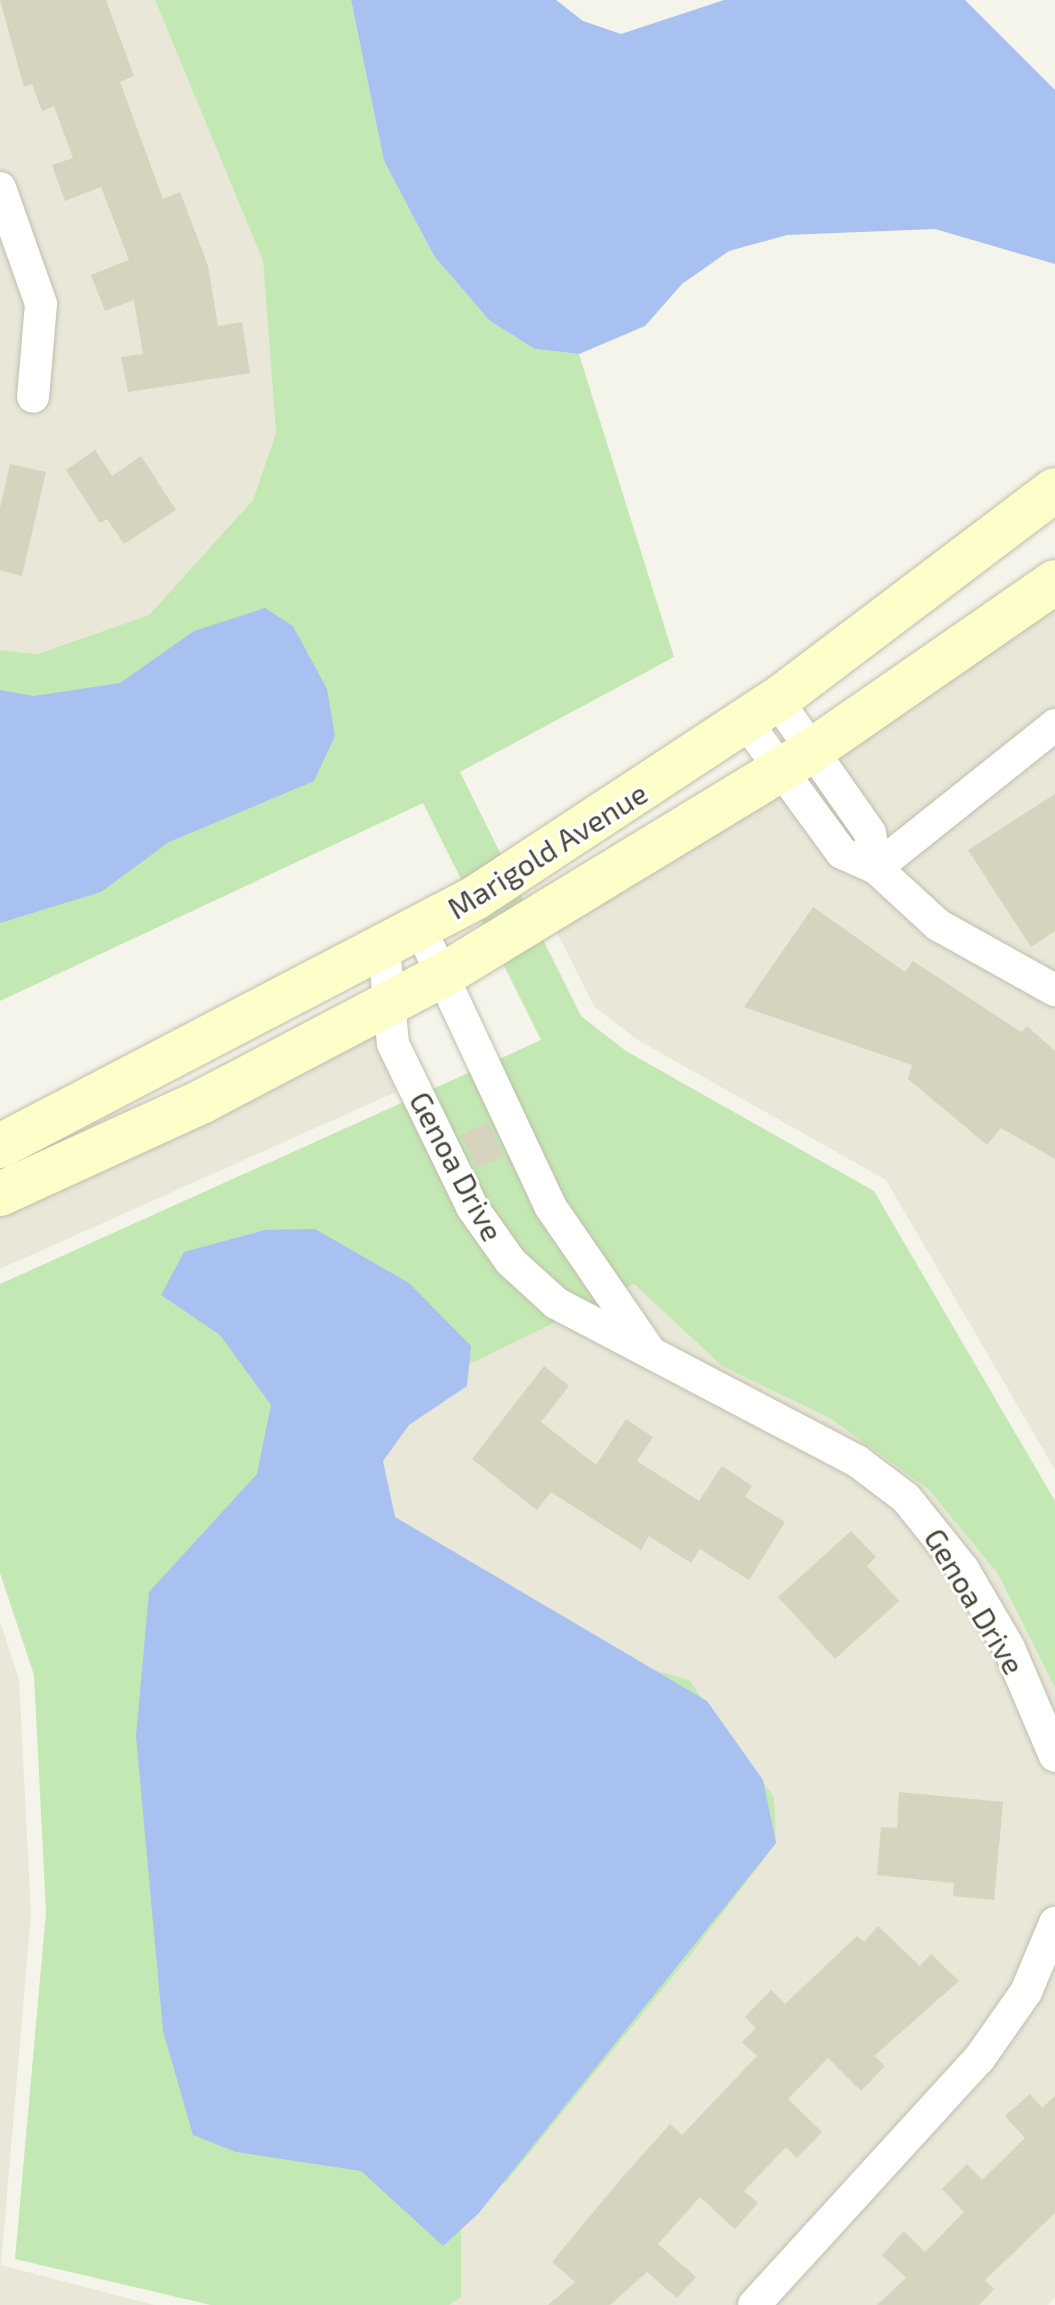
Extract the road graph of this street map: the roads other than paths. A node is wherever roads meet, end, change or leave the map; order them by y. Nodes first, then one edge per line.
1 (0, 188) edge
2 (33, 397) dead end
3 (1055, 490) edge
4 (1055, 582) edge
5 (762, 711) junction
6 (1055, 725) edge
7 (796, 761) junction
8 (876, 868) junction
9 (402, 938) junction
10 (443, 975) junction
11 (1055, 990) edge
12 (393, 1003) junction
13 (0, 1146) edge
14 (0, 1194) edge
15 (654, 1356) junction
16 (1055, 1756) edge
17 (1055, 1923) edge
18 (754, 2305) edge

1 - 2 street
3 - 5 main road, Marigold Avenue
4 - 7 main road, Marigold Avenue
5 - 7 street
5 - 9 main road, Marigold Avenue
6 - 8 street
7 - 8 street
7 - 10 main road, Marigold Avenue
8 - 11 street
9 - 10 street, Genoa Drive
9 - 12 street, Genoa Drive
9 - 13 main road, Marigold Avenue
10 - 12 main road, Marigold Avenue
10 - 15 street, Genoa Drive
12 - 14 main road, Marigold Avenue
12 - 15 street, Genoa Drive
15 - 16 street, Genoa Drive
17 - 18 street

